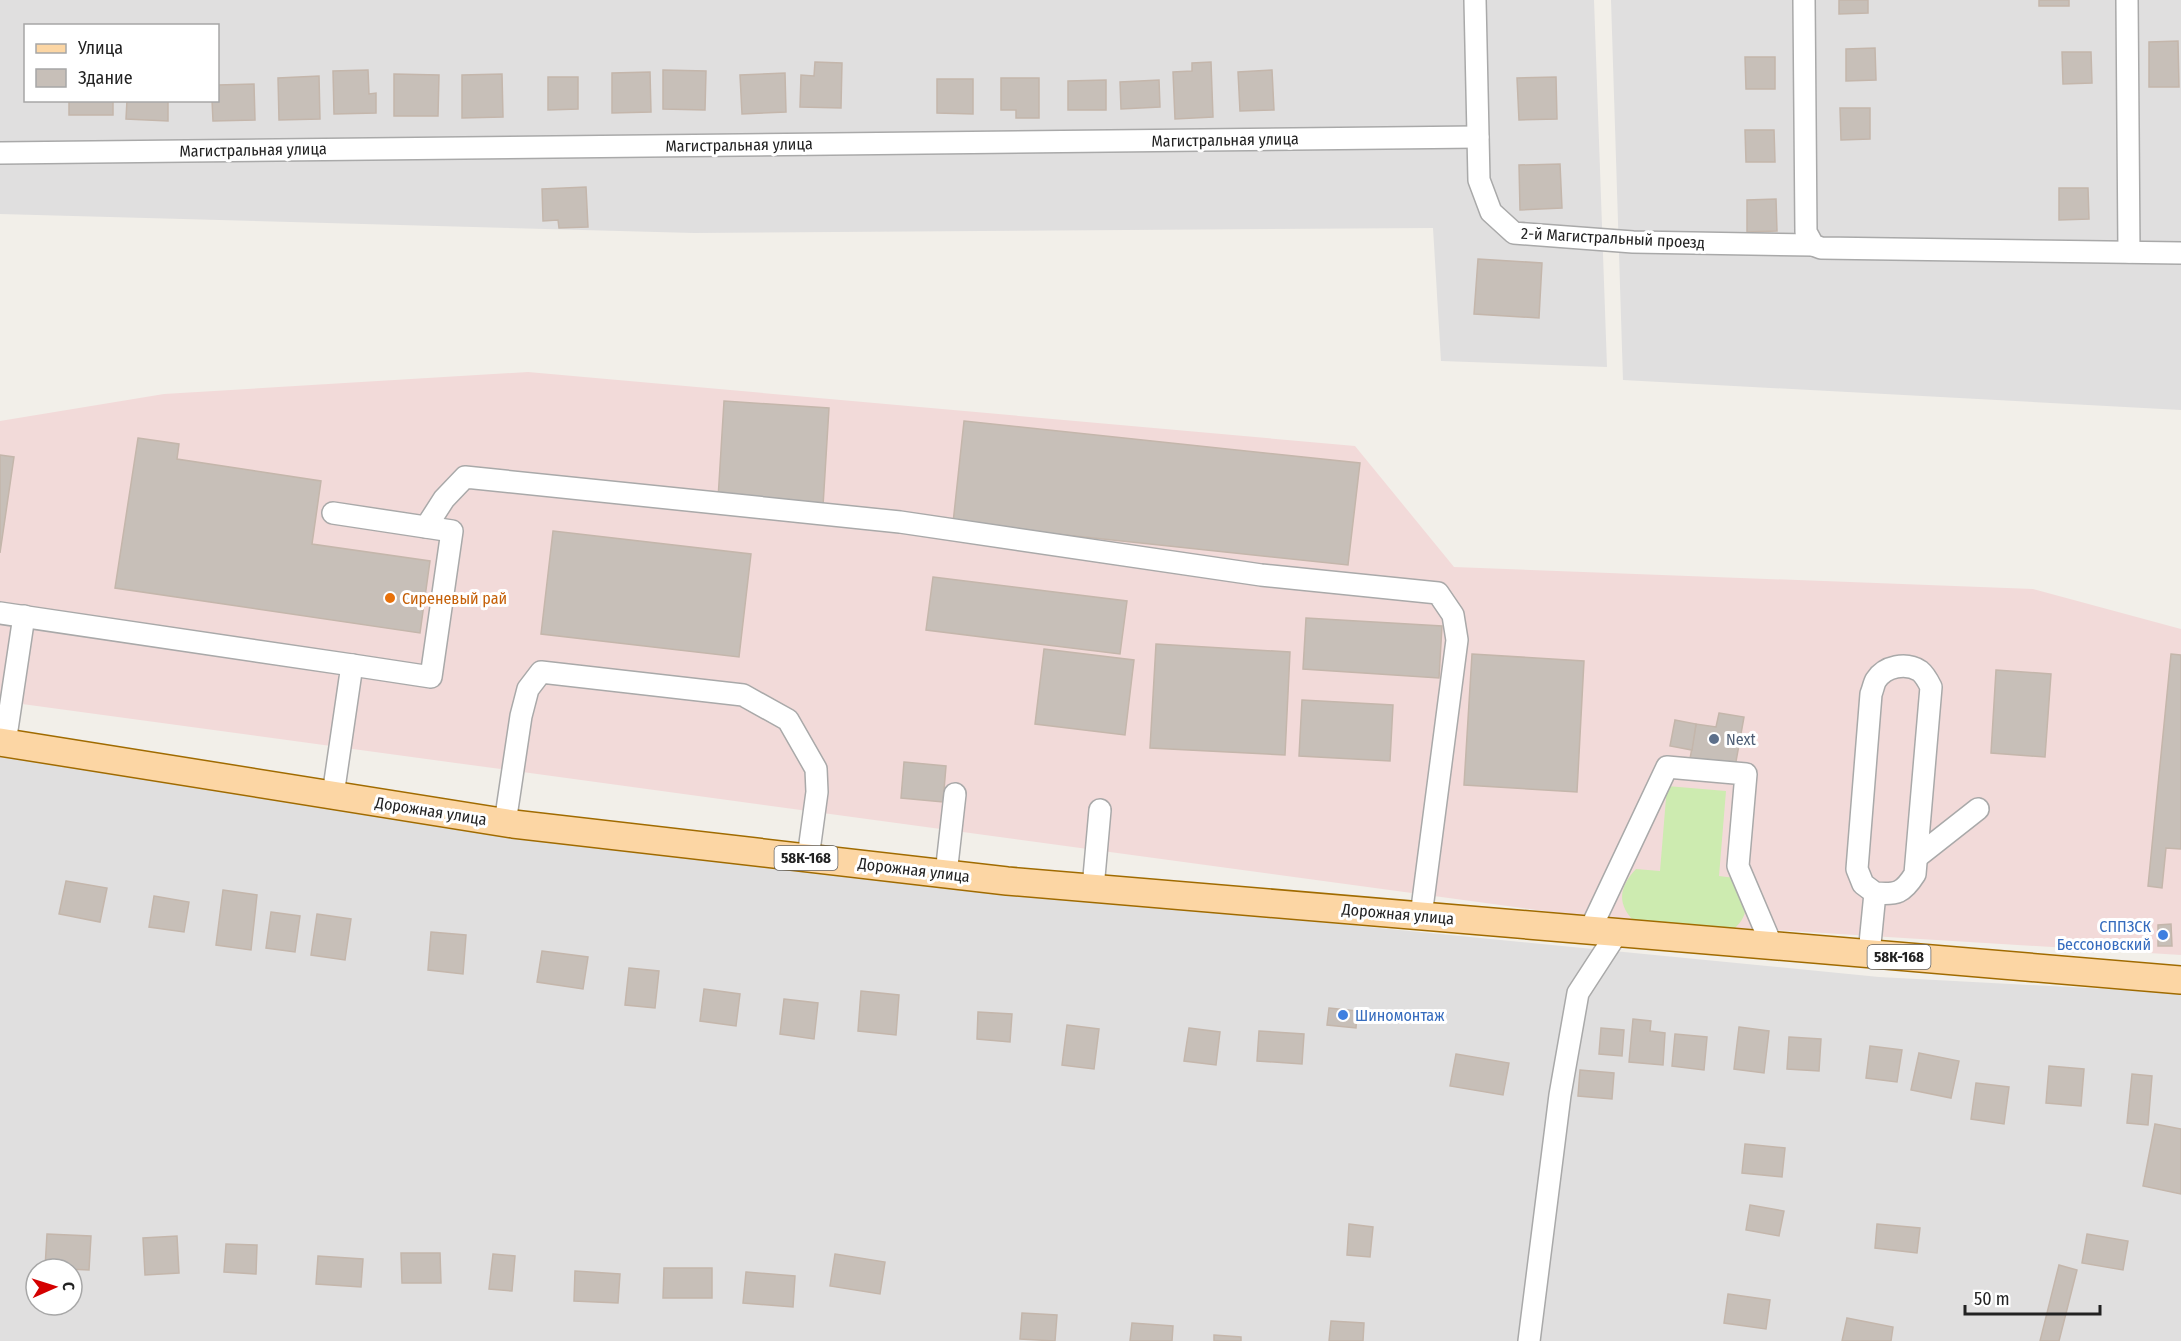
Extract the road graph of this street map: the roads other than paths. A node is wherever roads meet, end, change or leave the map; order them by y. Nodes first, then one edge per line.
1 (1475, 0) edge
2 (1804, 0) edge
3 (2127, 0) edge
4 (1478, 137) junction
5 (0, 153) edge
6 (1814, 245) junction
7 (2129, 252) junction
8 (2181, 253) edge
9 (333, 513) dead end
10 (426, 527) junction
11 (0, 613) edge
12 (24, 616) junction
13 (352, 665) junction
14 (3, 743) edge
15 (955, 794) dead end
16 (333, 795) junction
17 (1978, 809) dead end
18 (1100, 810) dead end
19 (505, 823) junction
20 (1917, 857) junction
21 (808, 858) junction
22 (946, 874) junction
23 (1093, 888) junction
24 (1875, 893) junction
25 (1421, 916) junction
26 (1590, 930) junction
27 (1617, 933) junction
28 (1772, 946) junction
29 (1869, 954) junction
30 (2181, 980) edge
31 (1529, 1341) edge

1 - 4 street, 2-й Магистральный проезд
2 - 6 street
3 - 7 street
4 - 5 street, Магистральная улица
4 - 6 street, 2-й Магистральный проезд
6 - 7 street, 2-й Магистральный проезд
7 - 8 street, 2-й Магистральный проезд
9 - 10 street
10 - 13 street
10 - 25 street
11 - 12 street
12 - 13 street
12 - 14 street
13 - 16 street
14 - 16 main road, Дорожная улица / 58К-168
15 - 22 street
16 - 19 main road, Дорожная улица / 58К-168
17 - 20 street
18 - 23 street
19 - 21 main road, Дорожная улица / 58К-168
19 - 21 street
20 - 24 street
20 - 24 street
21 - 22 main road, Дорожная улица / 58К-168
22 - 23 main road, Дорожная улица / 58К-168
23 - 25 main road, Дорожная улица / 58К-168
24 - 29 street
25 - 26 main road, Дорожная улица / 58К-168
26 - 27 main road, Дорожная улица / 58К-168
26 - 28 street
27 - 28 main road, 58К-168
27 - 31 street
28 - 29 main road, 58К-168
29 - 30 main road, 58К-168

